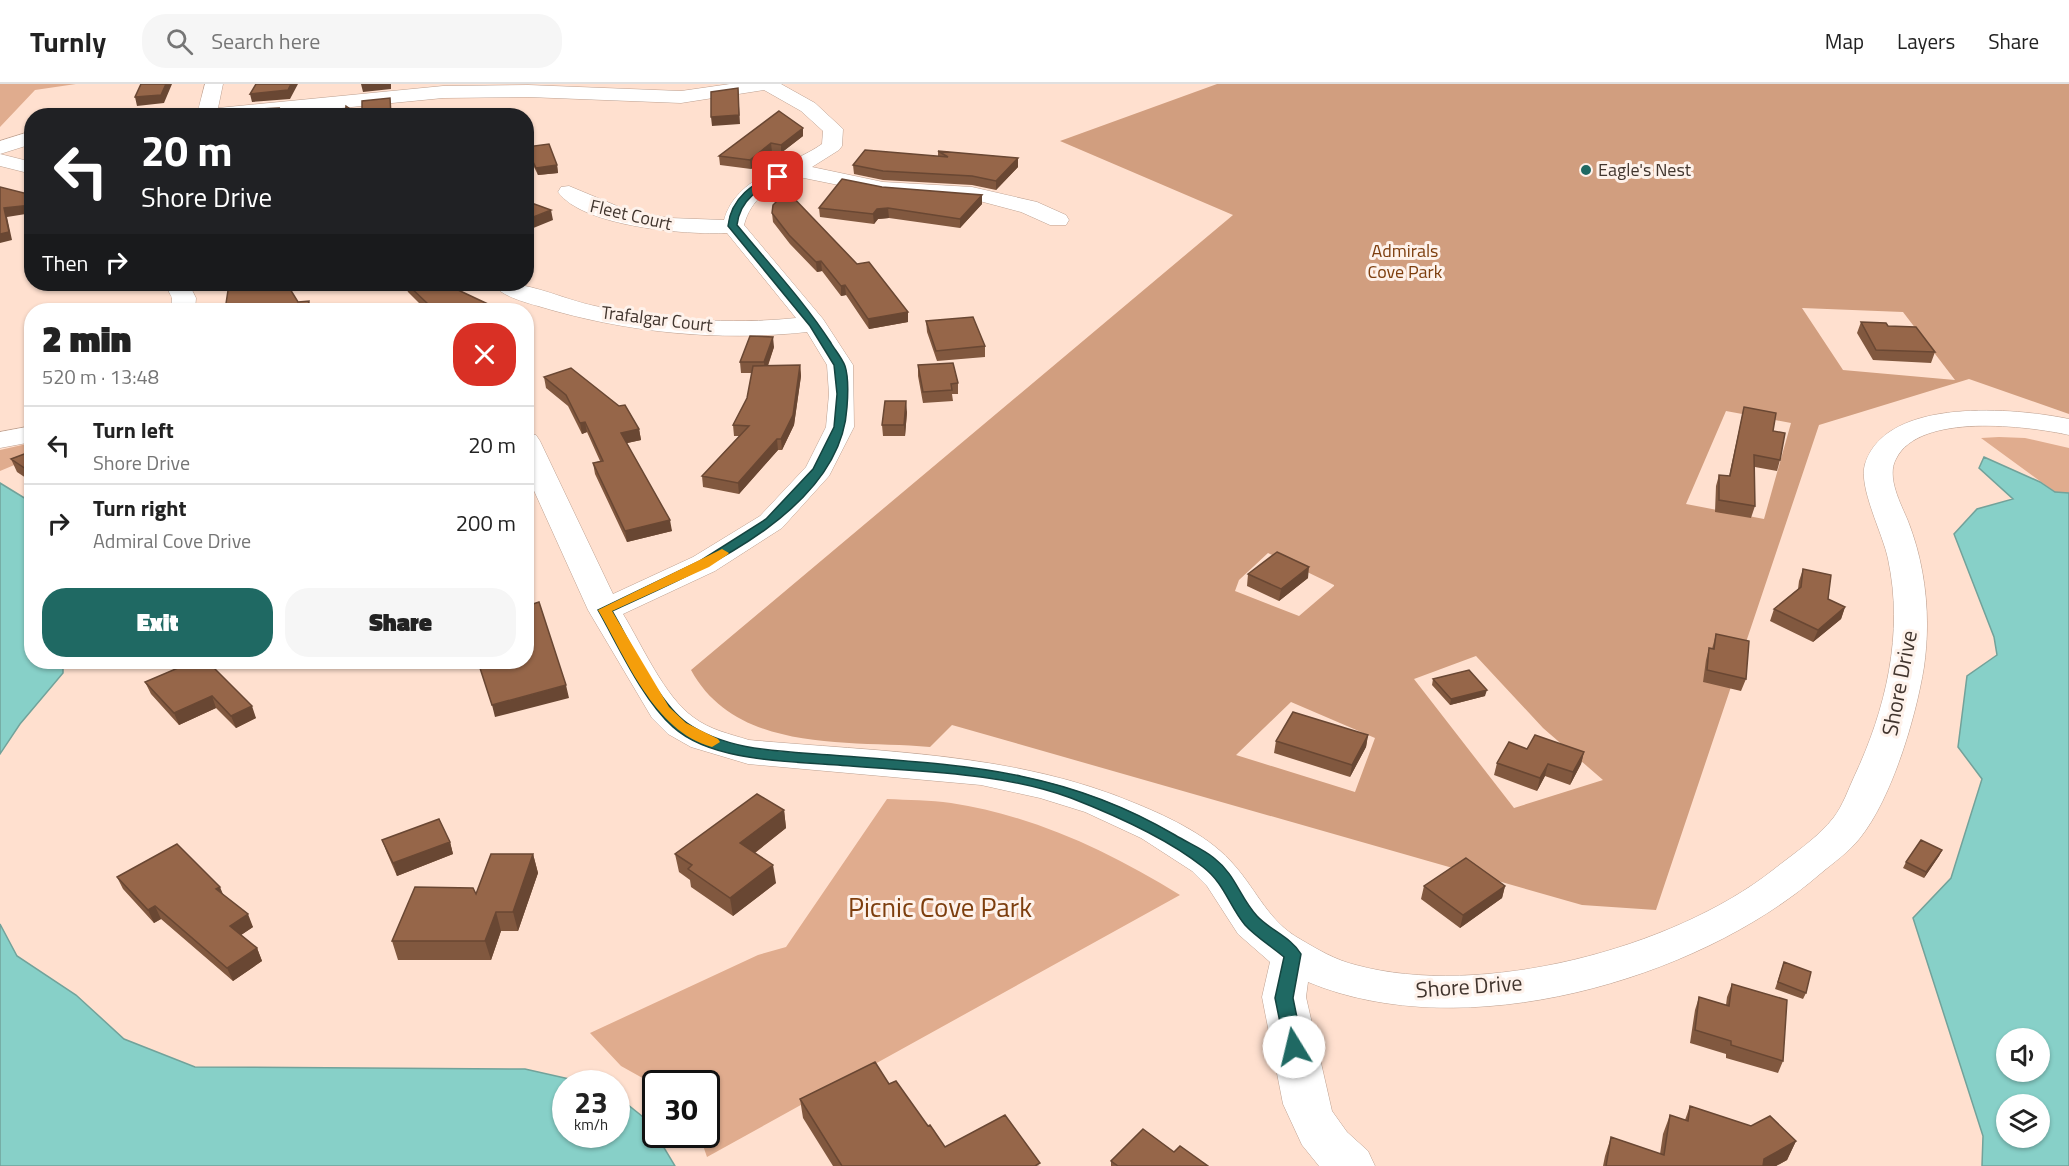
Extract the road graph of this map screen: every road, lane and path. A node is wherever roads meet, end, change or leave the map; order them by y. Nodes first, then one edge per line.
1 (214, 84) edge
2 (767, 84) edge
3 (443, 88) edge
4 (645, 90) edge
5 (204, 108) edge
6 (264, 108) edge
7 (24, 140) edge
8 (0, 148) edge
9 (0, 160) edge
10 (24, 166) edge
11 (795, 170) junction
12 (569, 192) dead end
13 (1058, 220) dead end
14 (733, 226) junction
15 (517, 291) edge
16 (814, 324) junction
17 (2069, 427) edge
18 (24, 436) edge
19 (0, 440) edge
20 (534, 458) edge
21 (604, 610) junction
22 (1293, 954) junction
23 (1351, 1166) edge

1 - 5 street
2 - 4 street
2 - 11 street
3 - 4 street
3 - 6 street
7 - 8 street
9 - 10 street
11 - 13 street
11 - 14 street
12 - 14 street, Fleet Court
14 - 16 street
15 - 16 street, Trafalgar Court
16 - 21 street
17 - 22 street, Shore Drive
18 - 19 street
20 - 21 street, Shore Drive
21 - 22 street, Shore Drive
22 - 23 street

